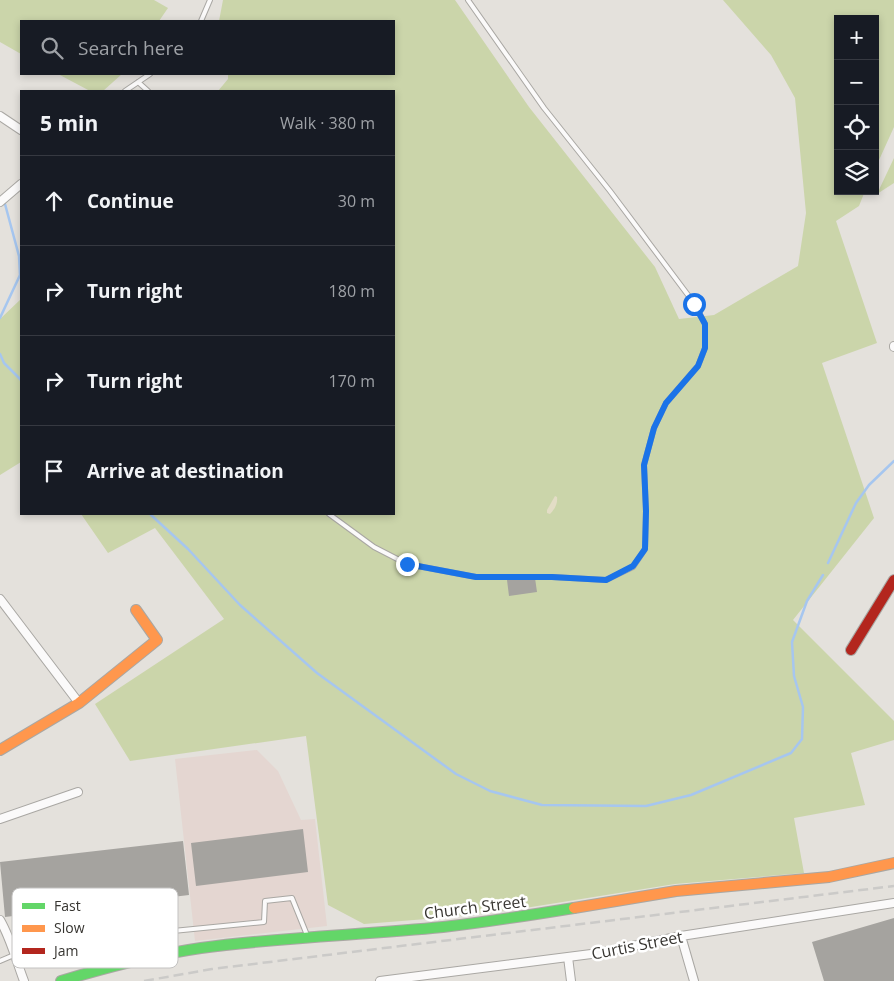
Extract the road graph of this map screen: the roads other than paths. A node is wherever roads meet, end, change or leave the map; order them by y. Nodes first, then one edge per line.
1 (210, 0) edge
2 (468, 0) edge
3 (201, 20) edge
4 (148, 75) edge
5 (138, 82) junction
6 (126, 90) edge
7 (147, 90) edge
8 (0, 116) edge
9 (20, 129) edge
10 (20, 185) edge
11 (0, 202) edge
12 (330, 515) edge
13 (894, 580) edge
14 (0, 599) edge
15 (136, 610) dead end
16 (851, 650) dead end
17 (79, 702) junction
18 (0, 750) edge
19 (78, 792) dead end
20 (0, 819) edge
21 (894, 862) edge
22 (894, 903) edge
23 (0, 920) edge
24 (178, 931) edge
25 (681, 936) junction
26 (308, 938) junction
27 (12, 948) edge
28 (178, 951) edge
29 (568, 957) junction
30 (19, 968) edge
31 (105, 968) edge
32 (438, 977) edge
33 (24, 981) edge
34 (61, 981) edge
35 (380, 981) edge
36 (571, 981) edge
37 (694, 981) edge

1 - 3 lane
2 - 12 lane
4 - 5 lane
5 - 6 lane
5 - 7 lane
8 - 9 street
10 - 11 street
13 - 16 street
14 - 17 street
15 - 17 street
17 - 18 street
19 - 20 street
21 - 26 street, Church Street
22 - 25 street, Curtis Street
23 - 27 street
24 - 26 lane
25 - 29 street, Curtis Street
25 - 37 street
26 - 28 street, Church Street
29 - 32 street, Curtis Street
29 - 36 street
30 - 33 street
31 - 34 street, Church Street
32 - 35 street, Curtis Street

